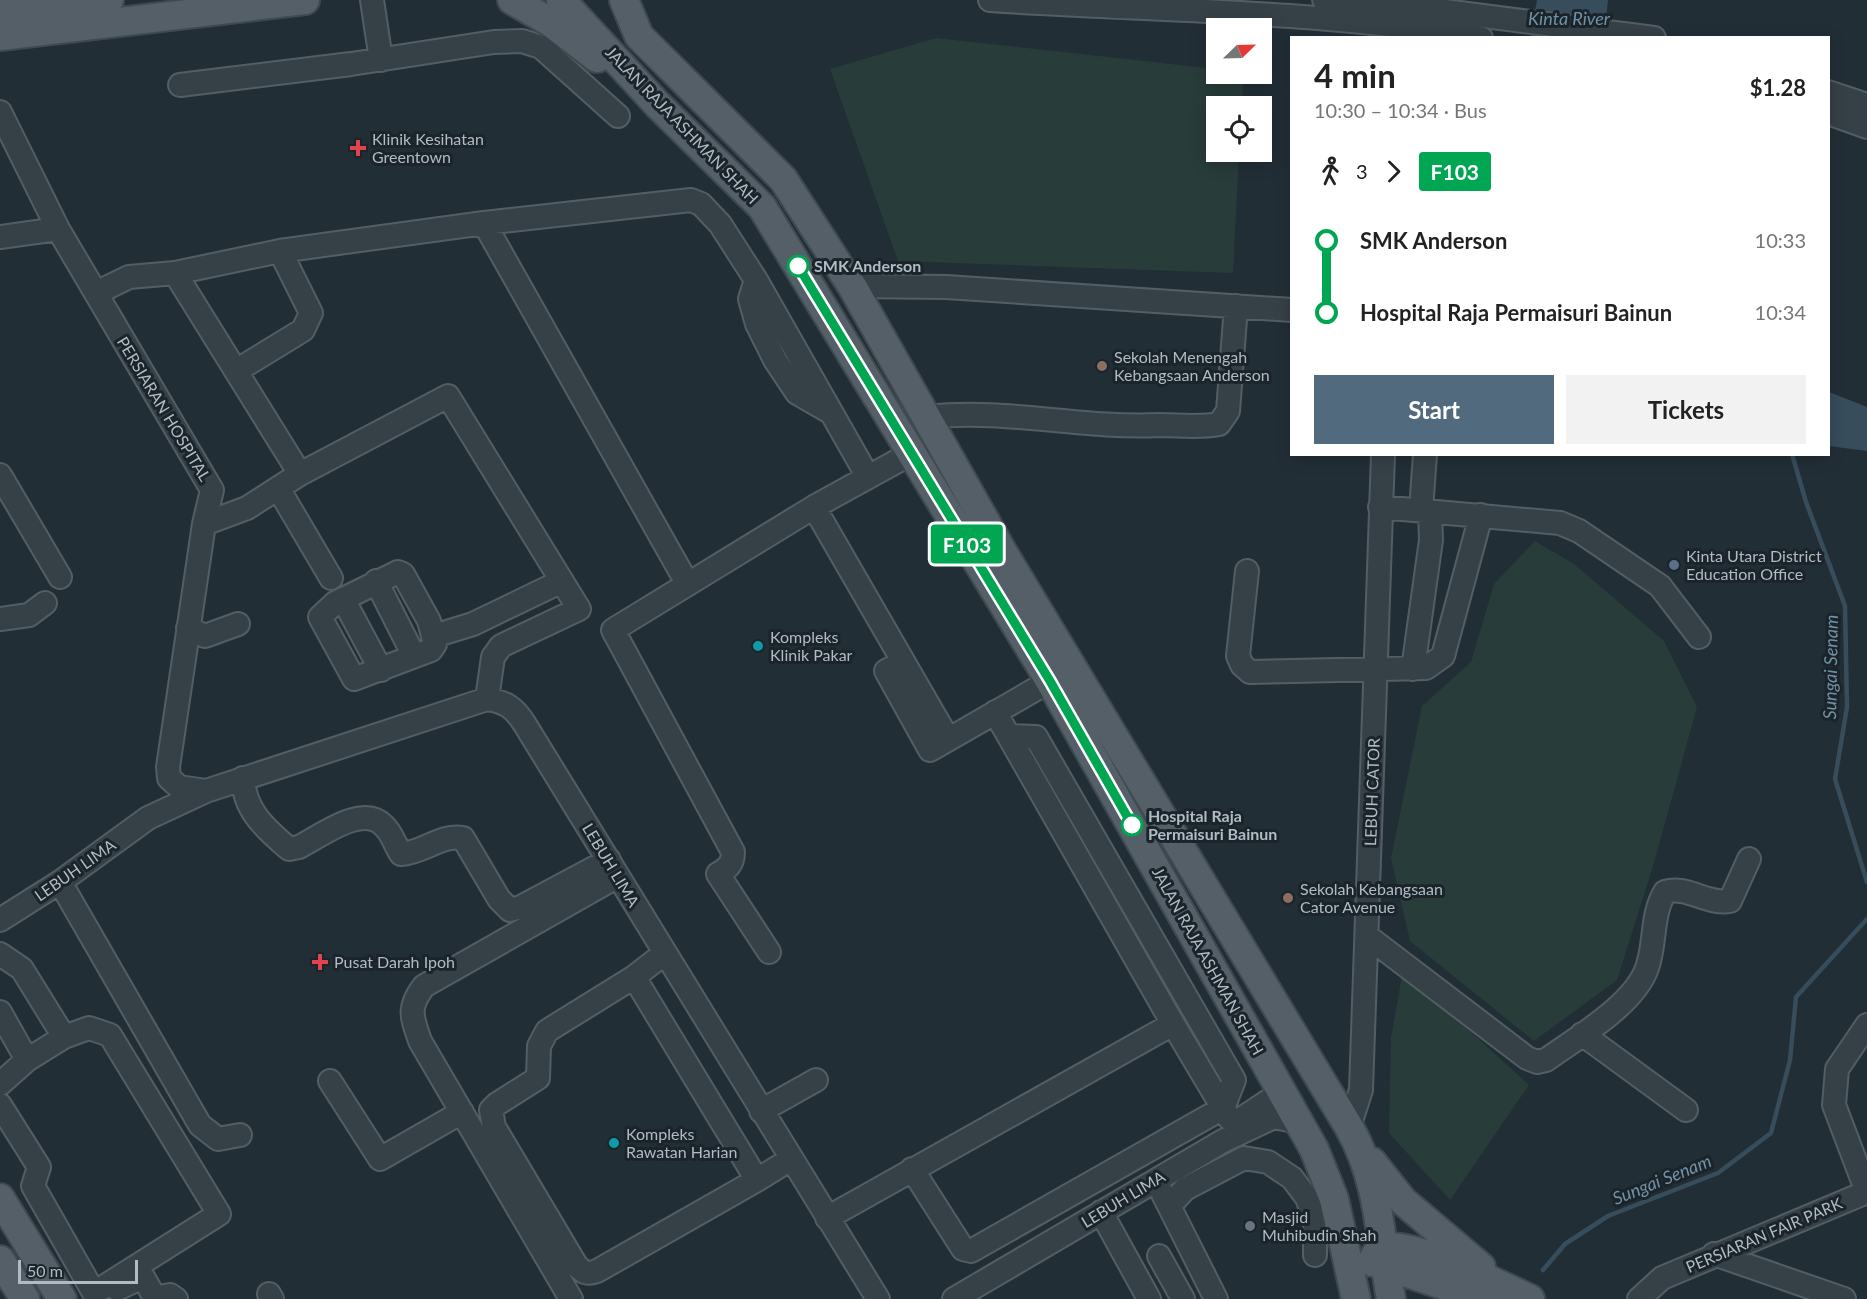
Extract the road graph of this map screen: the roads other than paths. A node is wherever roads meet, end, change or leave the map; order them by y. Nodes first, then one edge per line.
1 (109, 0) edge
2 (305, 0) edge
3 (372, 0) edge
4 (512, 0) edge
5 (561, 0) edge
6 (624, 0) edge
7 (640, 0) edge
8 (990, 0) edge
9 (1324, 0) edge
10 (1029, 1) edge
11 (0, 12) edge
12 (1413, 23) edge
13 (0, 36) edge
14 (639, 36) junction
15 (1472, 36) edge
16 (1640, 36) edge
17 (381, 60) junction
18 (180, 85) dead end
19 (1830, 93) edge
20 (658, 105) junction
21 (1867, 105) edge
22 (0, 112) edge
23 (1830, 114) edge
24 (618, 116) dead end
25 (1867, 127) edge
26 (5, 135) edge
27 (484, 223) junction
28 (58, 229) junction
29 (0, 237) edge
30 (280, 251) junction
31 (176, 273) junction
32 (852, 286) junction
33 (96, 293) junction
34 (1236, 306) junction
35 (1290, 310) edge
36 (236, 371) junction
37 (928, 417) junction
38 (912, 453) junction
39 (1383, 456) edge
40 (1425, 456) edge
41 (0, 474) edge
42 (300, 474) junction
43 (868, 477) junction
44 (278, 488) junction
45 (814, 507) junction
46 (1380, 507) junction
47 (1425, 511) junction
48 (1481, 515) junction
49 (204, 524) junction
50 (1002, 551) junction
51 (1247, 571) dead end
52 (60, 577) dead end
53 (331, 578) dead end
54 (376, 581) junction
55 (562, 581) junction
56 (687, 584) junction
57 (343, 599) junction
58 (45, 603) dead end
59 (0, 619) edge
60 (238, 624) dead end
61 (188, 628) junction
62 (434, 636) junction
63 (1700, 638) dead end
64 (414, 656) junction
65 (1377, 667) junction
66 (1413, 669) junction
67 (381, 670) junction
68 (1050, 681) junction
69 (487, 699) junction
70 (995, 712) junction
71 (1009, 736) junction
72 (168, 772) junction
73 (243, 778) junction
74 (206, 791) junction
75 (148, 818) junction
76 (1749, 859) dead end
77 (613, 868) junction
78 (60, 882) junction
79 (0, 920) edge
80 (1367, 936) junction
81 (769, 952) dead end
82 (665, 953) junction
83 (0, 954) edge
84 (634, 977) junction
85 (0, 1012) edge
86 (1173, 1024) junction
87 (1867, 1025) edge
88 (1582, 1034) junction
89 (64, 1037) junction
90 (27, 1060) junction
91 (816, 1080) dead end
92 (330, 1081) dead end
93 (0, 1084) edge
94 (1282, 1092) junction
95 (0, 1105) edge
96 (1686, 1110) dead end
97 (761, 1111) junction
98 (462, 1112) junction
99 (1226, 1113) junction
100 (1299, 1122) junction
101 (240, 1135) dead end
102 (1354, 1137) junction
103 (1223, 1141) junction
104 (1314, 1149) junction
105 (791, 1159) junction
106 (912, 1169) junction
107 (1156, 1179) junction
108 (757, 1180) junction
109 (1867, 1192) edge
110 (0, 1198) edge
111 (1169, 1206) junction
112 (1101, 1212) junction
113 (827, 1218) junction
114 (0, 1245) edge
115 (1714, 1254) junction
116 (1316, 1255) dead end
117 (1159, 1256) dead end
118 (1381, 1256) junction
119 (0, 1260) edge
120 (1659, 1289) edge
121 (1507, 1296) edge
122 (25, 1299) edge
123 (49, 1299) edge
124 (62, 1299) edge
125 (112, 1299) edge
126 (176, 1299) edge
127 (571, 1299) edge
128 (878, 1299) edge
129 (954, 1299) edge
130 (1149, 1299) edge
131 (1183, 1299) edge
132 (1216, 1299) edge
133 (1356, 1299) edge
134 (1371, 1299) edge
135 (1391, 1299) edge
136 (1639, 1299) edge
137 (1844, 1299) edge

1 - 11 main road
2 - 13 main road
3 - 17 street
4 - 20 main road
5 - 20 main road, JALAN RAJA ASHMAN SHAH
6 - 14 main road, JALAN RAJA ASHMAN SHAH
7 - 14 street
8 - 10 street
9 - 12 street
10 - 12 street
12 - 15 street
12 - 16 street
14 - 32 main road, JALAN RAJA ASHMAN SHAH
17 - 18 street
17 - 24 street
19 - 21 street
20 - 38 main road, JALAN RAJA ASHMAN SHAH
22 - 26 street, PERSIARAN HOSPITAL
23 - 25 street
26 - 28 street, PERSIARAN HOSPITAL
27 - 30 street
27 - 43 street
27 - 56 street
28 - 29 street
28 - 33 street, PERSIARAN HOSPITAL
30 - 31 street
30 - 36 street
31 - 33 street
31 - 36 street
32 - 34 street
32 - 37 main road, JALAN RAJA ASHMAN SHAH
33 - 49 street, PERSIARAN HOSPITAL
34 - 35 street
34 - 37 street
36 - 42 street
37 - 50 main road, JALAN RAJA ASHMAN SHAH
38 - 43 street
38 - 68 main road, JALAN RAJA ASHMAN SHAH
39 - 46 street, LEBUH CATOR
40 - 47 street
41 - 52 street
42 - 44 street
42 - 55 street
43 - 45 street
44 - 49 street
44 - 53 street
45 - 56 street
45 - 70 street
46 - 47 street
46 - 65 street, LEBUH CATOR
47 - 48 street
47 - 66 street
48 - 63 street
48 - 66 street
49 - 61 street, PERSIARAN HOSPITAL
50 - 68 street
50 - 102 main road, JALAN RAJA ASHMAN SHAH
51 - 65 street
54 - 57 street
54 - 62 street
54 - 64 street
55 - 62 street
55 - 69 street
56 - 81 street
57 - 67 street
57 - 67 street
58 - 59 street
60 - 61 street
61 - 72 street, PERSIARAN HOSPITAL
62 - 64 street
64 - 67 street
65 - 66 street
65 - 80 street, LEBUH CATOR
68 - 70 street
68 - 94 main road, JALAN RAJA ASHMAN SHAH
69 - 73 street, LEBUH LIMA
69 - 77 street, LEBUH LIMA
70 - 71 street
71 - 86 street
71 - 99 street
72 - 74 street, LEBUH LIMA
72 - 75 street, LEBUH LIMA
73 - 74 street, LEBUH LIMA
73 - 77 street
74 - 75 street, LEBUH LIMA
75 - 78 street, LEBUH LIMA
76 - 88 street
77 - 82 street, LEBUH LIMA
77 - 98 street
78 - 79 street, LEBUH LIMA
78 - 101 street
80 - 88 street
80 - 102 street, LEBUH CATOR
82 - 84 street
82 - 97 street, LEBUH LIMA
83 - 89 street
84 - 108 street
84 - 108 street
85 - 90 street
86 - 99 street
86 - 106 street
87 - 109 street
88 - 96 street
89 - 90 street
89 - 95 street
90 - 93 street
91 - 97 street
92 - 98 street
94 - 99 street
94 - 100 main road, JALAN RAJA ASHMAN SHAH
97 - 105 street, LEBUH LIMA
98 - 127 street
99 - 103 street
99 - 106 street
100 - 103 street, LEBUH LIMA
100 - 104 main road, JALAN RAJA ASHMAN SHAH
102 - 118 main road, JALAN RAJA ASHMAN SHAH
102 - 121 main road
103 - 107 street, LEBUH LIMA
104 - 118 main road
104 - 133 main road, JALAN RAJA ASHMAN SHAH
105 - 108 street
105 - 113 street, LEBUH LIMA
106 - 113 street
107 - 111 street
107 - 112 street, LEBUH LIMA
109 - 115 street, PERSIARAN FAIR PARK
110 - 124 main road
111 - 116 street
111 - 132 street
112 - 129 street, LEBUH LIMA
112 - 130 street
113 - 128 street, LEBUH LIMA
114 - 123 main road
115 - 120 street, PERSIARAN FAIR PARK
115 - 137 street
117 - 131 street
118 - 121 main road
118 - 134 main road
118 - 135 main road, JALAN RAJA ASHMAN SHAH
119 - 122 main road
120 - 136 street, PERSIARAN FAIR PARK
125 - 126 street

